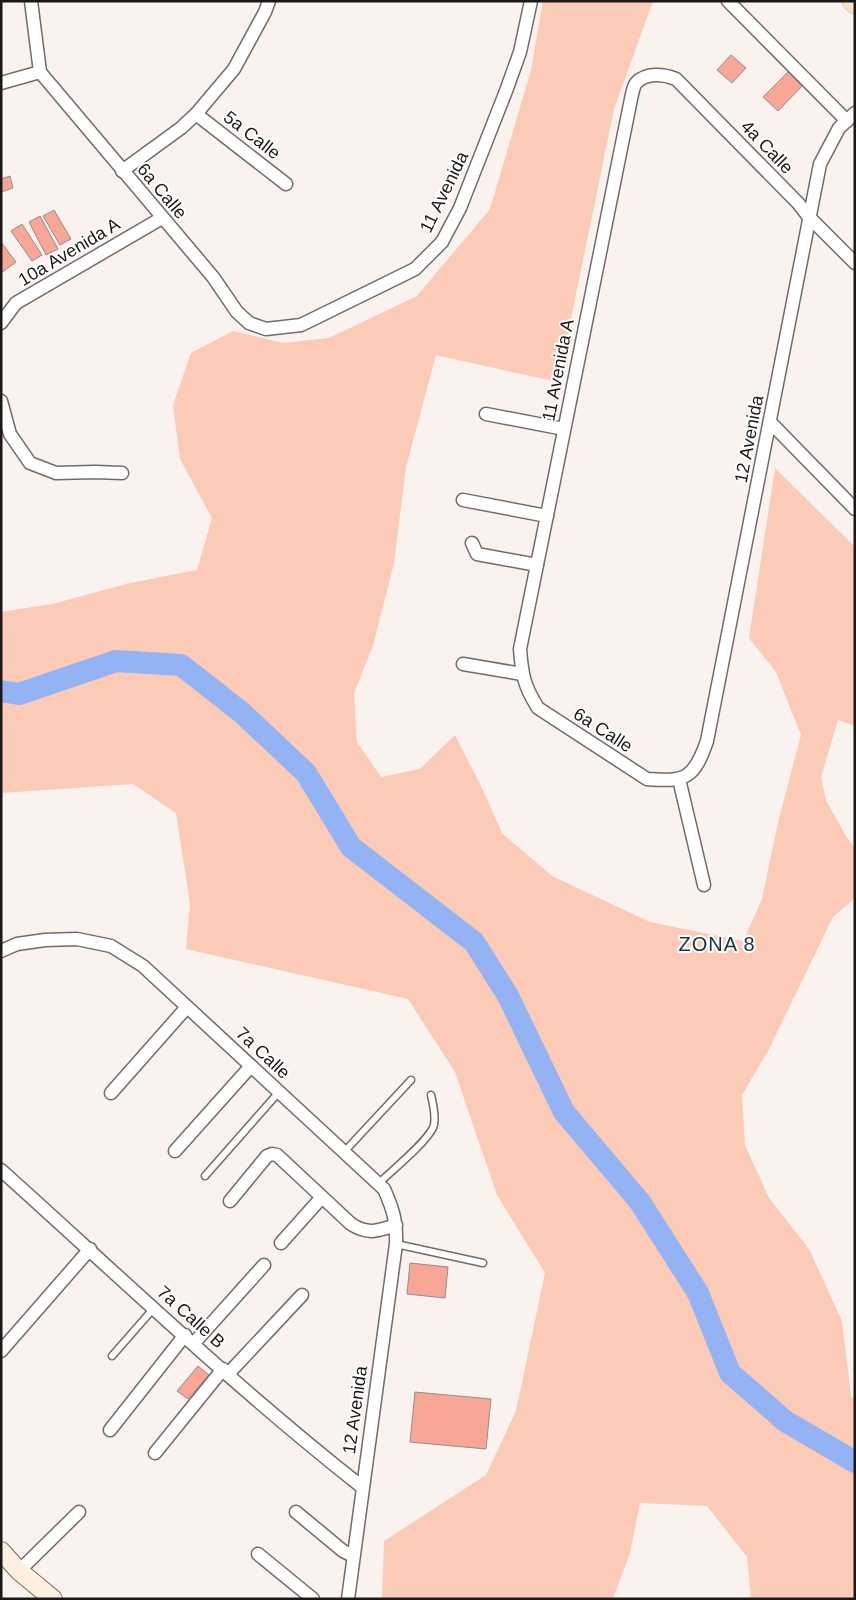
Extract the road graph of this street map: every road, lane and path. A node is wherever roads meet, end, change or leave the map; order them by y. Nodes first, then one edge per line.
1 (31, 1) edge
2 (269, 1) edge
3 (531, 1) edge
4 (728, 1) edge
5 (40, 72) junction
6 (645, 77) joint
7 (1, 83) edge
8 (196, 114) junction
9 (851, 117) edge
10 (122, 171) junction
11 (286, 184) dead end
12 (809, 217) junction
13 (162, 218) junction
14 (855, 263) edge
15 (1, 323) edge
16 (301, 325) joint
17 (1, 401) edge
18 (486, 414) dead end
19 (770, 422) junction
20 (564, 429) junction
21 (122, 473) dead end
22 (463, 500) dead end
23 (855, 509) edge
24 (547, 516) junction
25 (472, 543) dead end
26 (537, 565) junction
27 (462, 664) dead end
28 (522, 674) junction
29 (683, 778) junction
30 (704, 886) dead end
31 (1, 951) edge
32 (187, 1007) junction
33 (251, 1066) junction
34 (411, 1080) dead end
35 (279, 1092) junction
36 (111, 1093) dead end
37 (431, 1095) dead end
38 (175, 1151) dead end
39 (344, 1152) junction
40 (1, 1170) edge
41 (205, 1176) dead end
42 (378, 1184) junction
43 (322, 1197) junction
44 (230, 1201) dead end
45 (396, 1225) junction
46 (281, 1243) dead end
47 (396, 1244) junction
48 (90, 1249) junction
49 (483, 1263) dead end
50 (264, 1264) dead end
51 (302, 1295) dead end
52 (154, 1308) junction
53 (189, 1339) junction
54 (1, 1351) edge
55 (112, 1356) dead end
56 (226, 1371) junction
57 (110, 1430) dead end
58 (155, 1453) dead end
59 (362, 1487) junction
60 (79, 1512) dead end
61 (296, 1512) dead end
62 (1, 1551) edge
63 (258, 1554) dead end
64 (353, 1556) junction
65 (19, 1571) junction
66 (34, 1591) edge
67 (53, 1599) edge
68 (313, 1599) edge
69 (348, 1599) edge

1 - 5 street
2 - 8 street
3 - 16 street, 11 Avenida
4 - 9 street
5 - 7 street
5 - 10 street, 6a Calle
6 - 12 street, 4a Calle
6 - 20 street, 11 Avenida A
8 - 10 street
8 - 11 street, 5a Calle
9 - 12 street, 12 Avenida
10 - 13 street, 6a Calle
12 - 14 street, 4a Calle
12 - 19 street, 12 Avenida
13 - 15 street, 10a Avenida A
13 - 16 street, 6a Calle
17 - 21 street
18 - 20 street
19 - 23 street
19 - 29 street, 12 Avenida
20 - 24 street, 11 Avenida A
22 - 24 street
24 - 26 street, 11 Avenida A
25 - 26 street
26 - 28 street, 11 Avenida A
27 - 28 street
28 - 29 street, 6a Calle
29 - 30 street
31 - 32 street, 7a Calle
32 - 33 street, 7a Calle
32 - 36 street
33 - 35 street, 7a Calle
33 - 38 street
34 - 39 lane
35 - 39 street, 7a Calle
35 - 41 lane
37 - 42 lane
39 - 42 street, 7a Calle
40 - 48 street, 7a Calle B
42 - 45 street, 7a Calle
43 - 44 street
43 - 45 street
43 - 46 street
45 - 47 street, 12 Avenida
47 - 49 lane
47 - 59 street, 12 Avenida
48 - 52 street, 7a Calle B
48 - 54 street
50 - 53 street
51 - 56 street
52 - 53 street, 7a Calle B
52 - 55 lane
53 - 56 street, 7a Calle B
53 - 57 street
56 - 58 street
56 - 59 street, 7a Calle B
59 - 64 street, 12 Avenida
60 - 65 street
61 - 64 street
62 - 65 street
63 - 68 street
64 - 69 street, 12 Avenida
65 - 66 street
66 - 67 street

